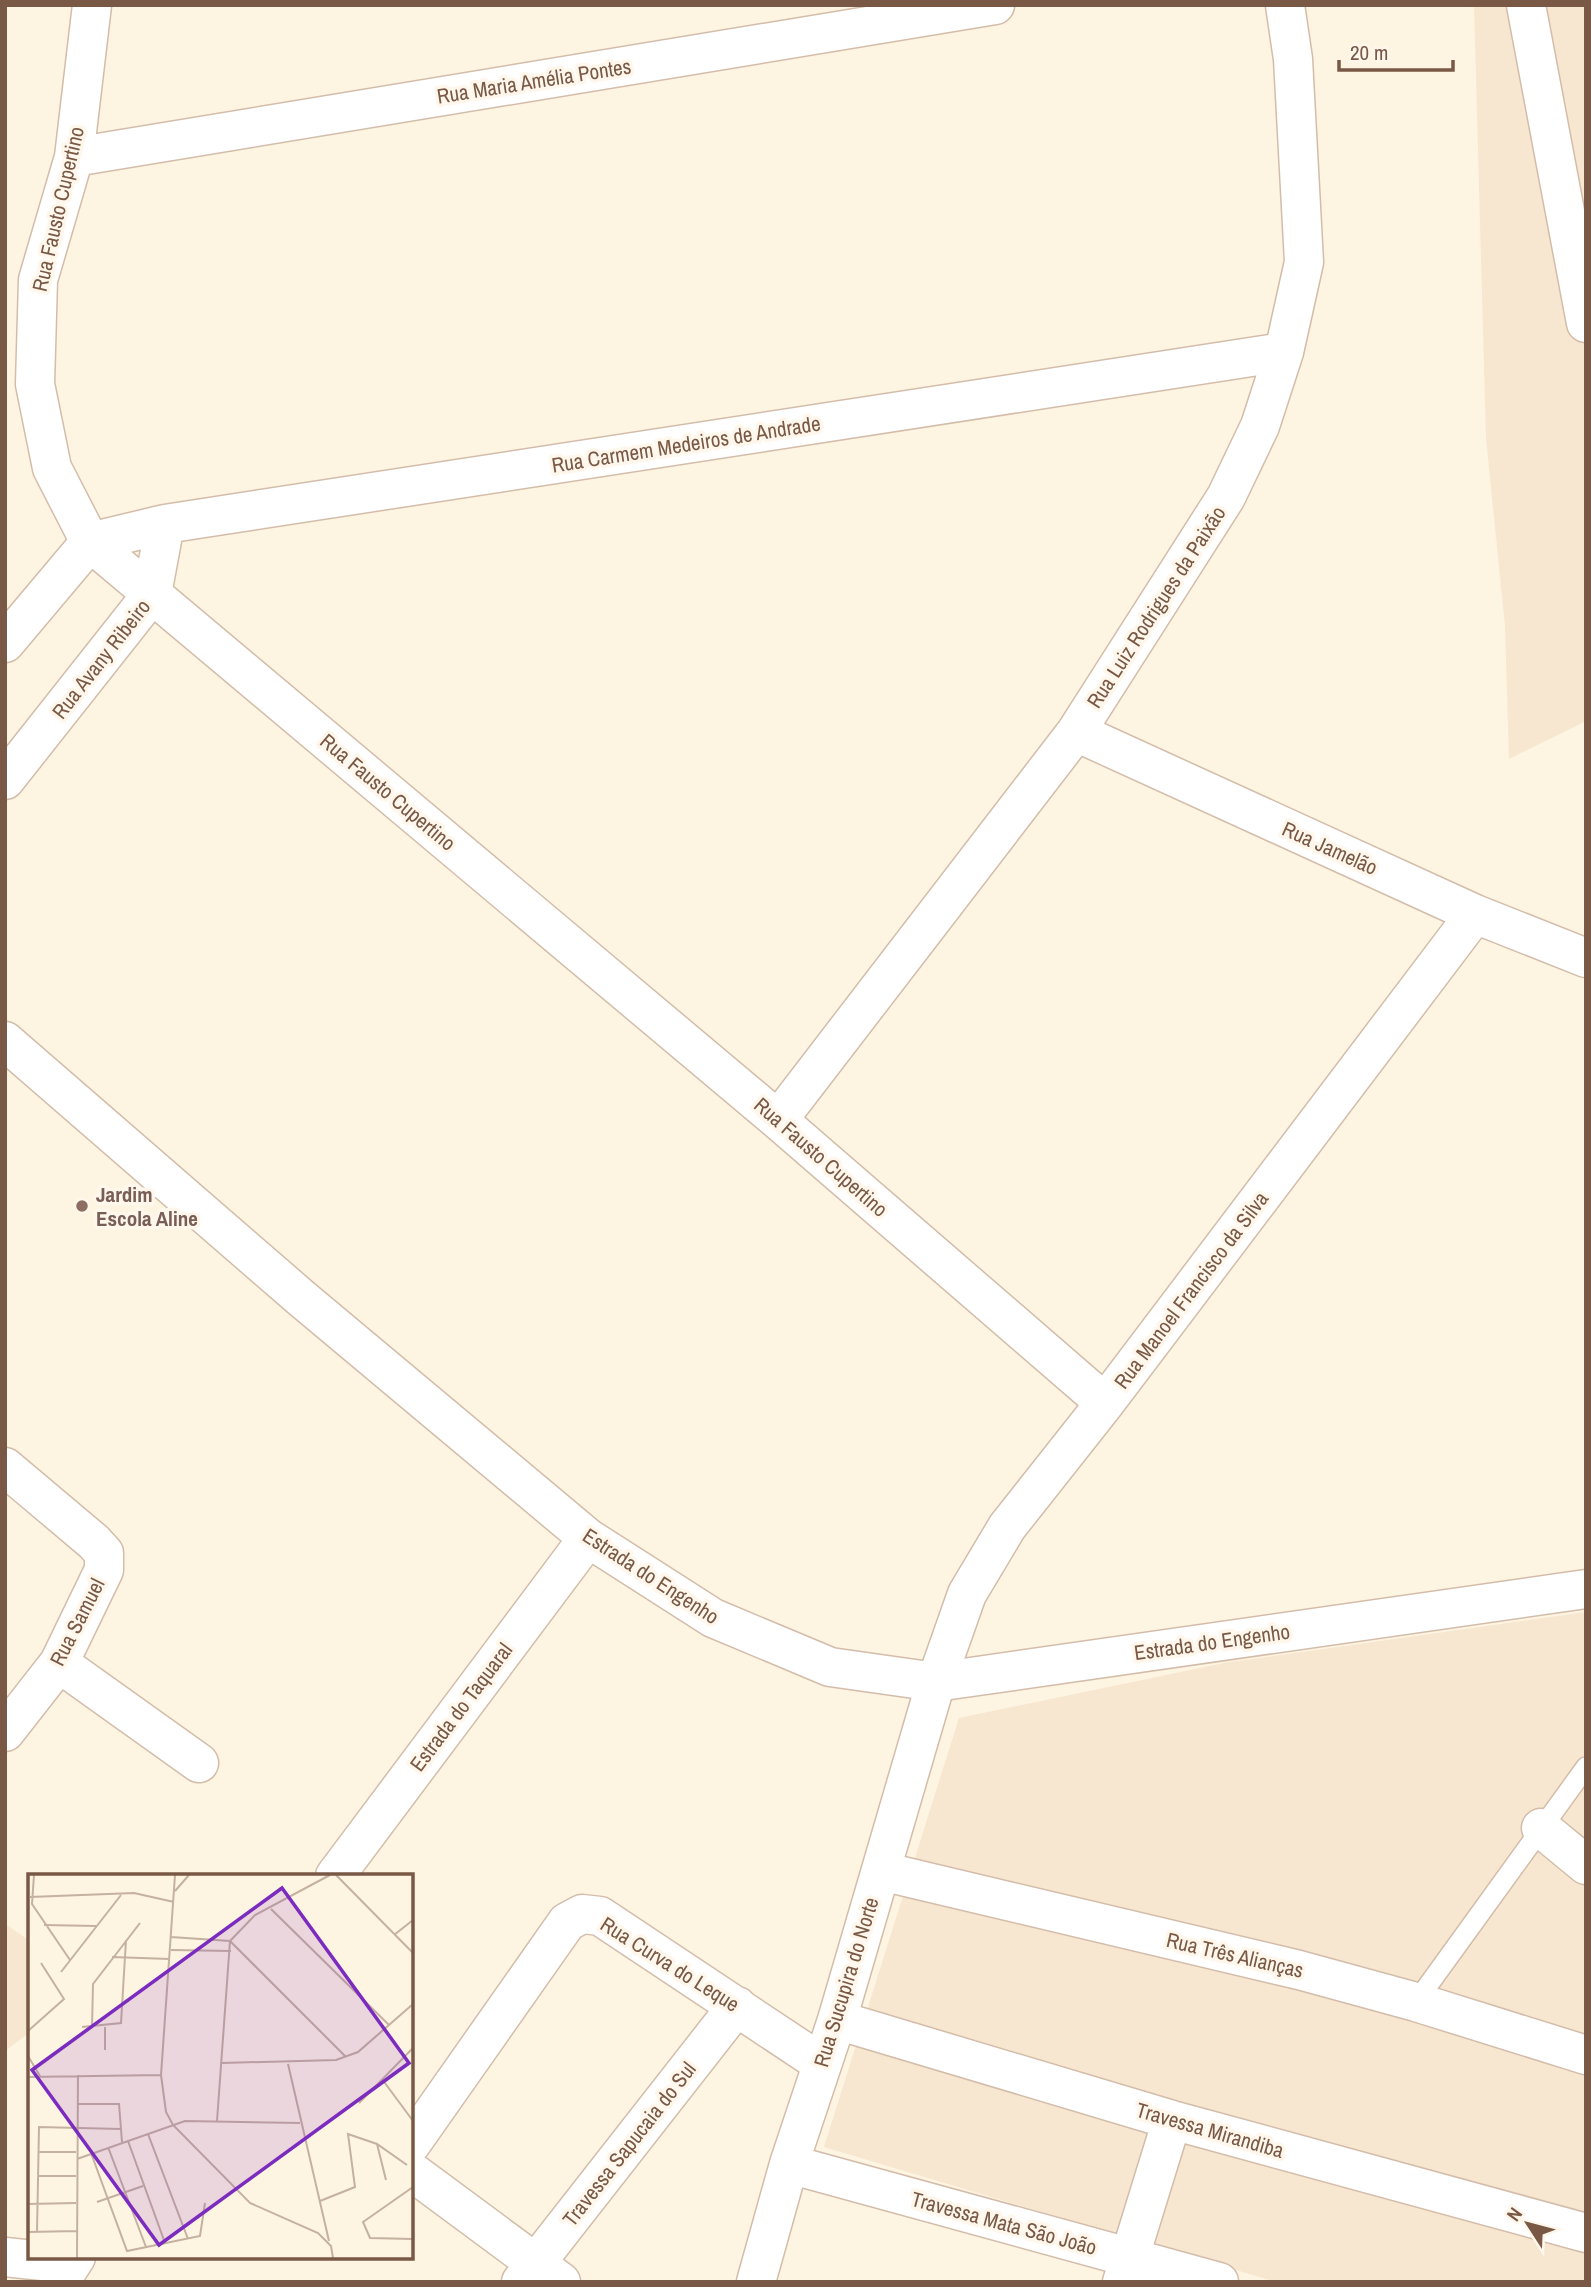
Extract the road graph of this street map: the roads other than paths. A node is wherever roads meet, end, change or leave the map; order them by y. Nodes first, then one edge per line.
1 (92, 5) edge
2 (995, 5) edge
3 (1285, 5) edge
4 (1526, 5) edge
5 (74, 157) junction
6 (1577, 233) edge
7 (1586, 323) edge
8 (1284, 352) junction
9 (165, 524) junction
10 (90, 542) junction
11 (152, 594) junction
12 (5, 643) edge
13 (1076, 732) junction
14 (5, 780) edge
15 (1475, 914) junction
16 (1586, 958) edge
17 (5, 1041) edge
18 (778, 1120) junction
19 (1105, 1403) junction
20 (5, 1467) edge
21 (587, 1538) junction
22 (1586, 1589) edge
23 (59, 1663) junction
24 (936, 1682) junction
25 (5, 1732) edge
26 (199, 1763) dead end
27 (1586, 1767) edge
28 (1541, 1828) junction
29 (1586, 1866) edge
30 (881, 1871) junction
31 (336, 1874) edge
32 (1416, 2001) junction
33 (737, 2006) junction
34 (837, 2020) junction
35 (1586, 2055) edge
36 (821, 2063) junction
37 (1172, 2120) junction
38 (413, 2141) edge
39 (789, 2164) junction
40 (413, 2173) edge
41 (1586, 2233) edge
42 (5, 2258) edge
43 (69, 2268) edge
44 (1126, 2270) edge
45 (540, 2275) edge
46 (755, 2282) edge
47 (1219, 2282) edge

1 - 5 street, Rua Fausto Cupertino
2 - 5 street, Rua Maria Amélia Pontes
3 - 8 street, Rua Luiz Rodrigues da Paixão
4 - 6 street
5 - 10 street, Rua Fausto Cupertino
6 - 7 street
8 - 9 street, Rua Carmem Medeiros de Andrade
8 - 13 street, Rua Luiz Rodrigues da Paixão
9 - 10 street, Rua Carmem Medeiros de Andrade
9 - 11 street, Rua Avany Ribeiro
10 - 11 street, Rua Fausto Cupertino
10 - 12 street
11 - 14 street, Rua Avany Ribeiro
11 - 18 street, Rua Fausto Cupertino
13 - 15 street, Rua Jamelão
13 - 18 street, Rua Luiz Rodrigues da Paixão
15 - 16 street, Rua Jamelão
15 - 19 street, Rua Manoel Francisco da Silva
17 - 21 street, Estrada do Engenho
18 - 19 street, Rua Fausto Cupertino
19 - 24 street, Rua Manoel Francisco da Silva
20 - 23 street, Rua Samuel
21 - 24 street, Estrada do Engenho
21 - 31 street, Estrada do Taquaral
22 - 24 street, Estrada do Engenho
23 - 25 street, Rua Samuel
23 - 26 street
24 - 30 street, Rua Sucupira do Norte
27 - 28 lane
28 - 29 street
28 - 32 lane
30 - 32 street, Rua Três Alianças
30 - 34 street, Rua Sucupira do Norte
32 - 35 street, Rua Três Alianças
33 - 36 street, Rua Curva do Leque
33 - 38 street, Rua Curva do Leque
33 - 45 street, Travessa Sapucaia do Sul
34 - 36 street, Rua Sucupira do Norte
34 - 37 street, Travessa Mirandiba
36 - 39 street, Rua Sucupira do Norte
37 - 41 street, Travessa Mirandiba
37 - 44 street
39 - 44 street, Travessa Mata São João
39 - 46 street, Rua Sucupira do Norte
40 - 45 street
42 - 43 street
44 - 47 street, Travessa Mata São João

